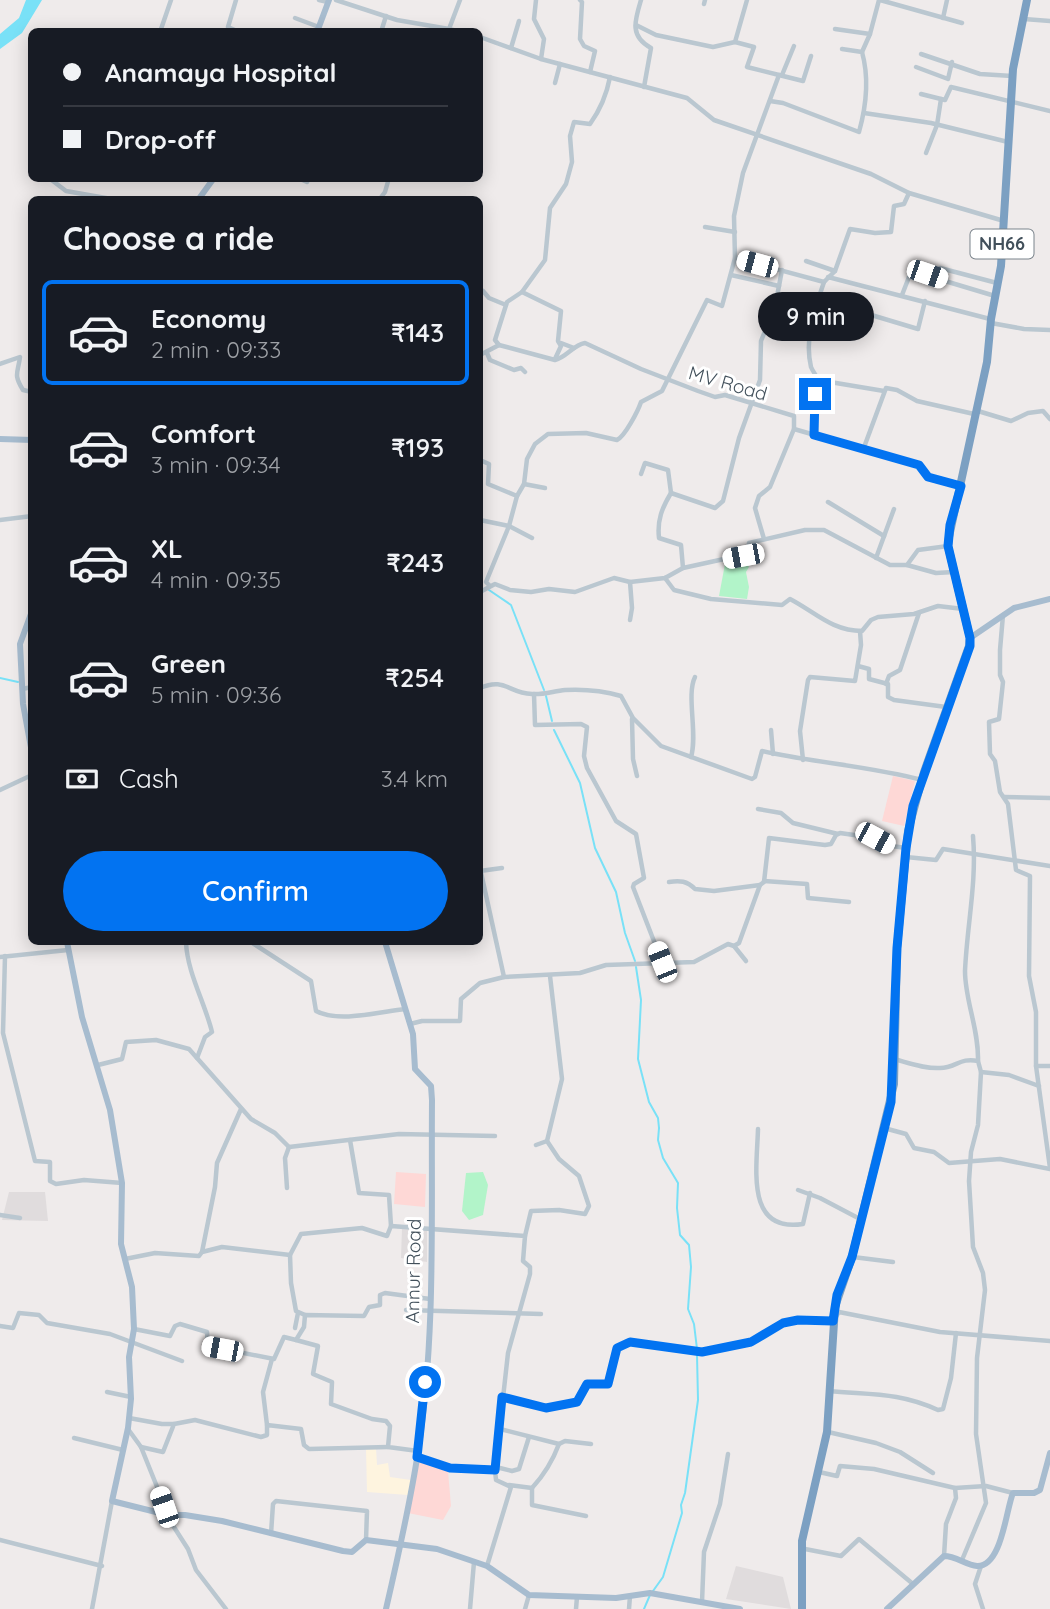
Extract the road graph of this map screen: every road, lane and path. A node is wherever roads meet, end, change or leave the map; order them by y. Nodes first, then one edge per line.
1 (170, 0) edge
2 (236, 0) edge
3 (319, 0) edge
4 (337, 0) edge
5 (460, 0) edge
6 (536, 0) edge
7 (580, 0) edge
8 (641, 0) edge
9 (747, 0) edge
10 (880, 0) edge
11 (947, 0) edge
12 (1027, 0) edge
13 (328, 1) edge
14 (386, 16) junction
15 (295, 18) dead end
16 (943, 18) junction
17 (1024, 19) junction
18 (519, 21) dead end
19 (1050, 21) edge
20 (962, 23) dead end
21 (636, 25) junction
22 (161, 28) edge
23 (230, 28) edge
24 (316, 28) edge
25 (318, 28) edge
26 (382, 28) edge
27 (439, 28) edge
28 (449, 28) edge
29 (835, 29) dead end
30 (870, 34) junction
31 (483, 38) edge
32 (735, 42) junction
33 (794, 46) dead end
34 (511, 48) junction
35 (842, 49) dead end
36 (862, 52) junction
37 (921, 54) dead end
38 (811, 57) dead end
39 (541, 59) junction
40 (952, 62) junction
41 (560, 64) junction
42 (916, 67) dead end
43 (590, 72) junction
44 (781, 75) junction
45 (1012, 76) junction
46 (610, 77) junction
47 (948, 79) junction
48 (555, 83) dead end
49 (644, 87) junction
50 (950, 87) junction
51 (921, 94) dead end
52 (941, 99) junction
53 (770, 101) junction
54 (1011, 104) junction
55 (1050, 111) edge
56 (864, 113) junction
57 (937, 125) junction
58 (758, 135) junction
59 (1007, 142) junction
60 (926, 153) dead end
61 (54, 182) edge
62 (909, 193) junction
63 (94, 196) edge
64 (1004, 221) junction
65 (705, 227) dead end
66 (735, 232) junction
67 (735, 258) junction
68 (806, 261) dead end
69 (940, 268) dead end
70 (782, 271) junction
71 (835, 271) junction
72 (731, 275) junction
73 (828, 277) junction
74 (824, 282) junction
75 (998, 283) junction
76 (779, 286) junction
77 (483, 291) dead end
78 (522, 292) junction
79 (902, 295) junction
80 (996, 296) junction
81 (818, 299) junction
82 (925, 301) junction
83 (506, 305) junction
84 (991, 321) junction
85 (1050, 330) edge
86 (561, 343) junction
87 (499, 345) junction
88 (574, 348) junction
89 (487, 353) junction
90 (483, 355) edge
91 (555, 360) junction
92 (0, 364) edge
93 (525, 372) dead end
94 (667, 379) junction
95 (818, 380) junction
96 (28, 391) edge
97 (884, 391) junction
98 (753, 404) junction
99 (977, 413) junction
100 (1050, 419) edge
101 (794, 429) junction
102 (814, 435) junction
103 (0, 439) edge
104 (28, 440) edge
105 (863, 450) junction
106 (483, 461) edge
107 (641, 474) dead end
108 (524, 484) junction
109 (961, 486) junction
110 (545, 488) dead end
111 (671, 493) junction
112 (517, 496) junction
113 (828, 502) dead end
114 (894, 509) dead end
115 (28, 516) edge
116 (0, 520) edge
117 (483, 521) edge
118 (509, 526) junction
119 (884, 536) junction
120 (532, 538) dead end
121 (764, 539) junction
122 (948, 546) junction
123 (876, 558) junction
124 (907, 565) junction
125 (683, 568) junction
126 (954, 572) junction
127 (665, 578) junction
128 (630, 582) junction
129 (485, 588) edge
130 (1050, 599) edge
131 (962, 609) junction
132 (919, 612) junction
133 (1003, 615) junction
134 (28, 618) edge
135 (630, 620) dead end
136 (860, 631) junction
137 (970, 638) junction
138 (858, 666) junction
139 (695, 677) dead end
140 (886, 684) junction
141 (483, 687) edge
142 (28, 688) edge
143 (22, 689) junction
144 (534, 694) junction
145 (946, 706) junction
146 (632, 718) junction
147 (28, 727) edge
148 (771, 730) dead end
149 (774, 754) junction
150 (691, 757) junction
151 (803, 760) junction
152 (637, 776) dead end
153 (28, 777) edge
154 (922, 780) junction
155 (0, 790) edge
156 (1003, 797) junction
157 (1050, 798) edge
158 (758, 809) dead end
159 (838, 834) junction
160 (973, 836) dead end
161 (906, 853) junction
162 (974, 855) junction
163 (1015, 860) junction
164 (1050, 866) edge
165 (502, 868) dead end
166 (483, 870) edge
167 (483, 883) edge
168 (669, 883) dead end
169 (762, 883) junction
170 (849, 902) dead end
171 (67, 945) edge
172 (186, 945) edge
173 (257, 945) edge
174 (386, 945) edge
175 (734, 946) junction
176 (68, 950) junction
177 (2, 956) edge
178 (747, 961) dead end
179 (662, 962) junction
180 (550, 976) junction
181 (504, 977) junction
182 (405, 1009) junction
183 (410, 1024) junction
184 (197, 1059) junction
185 (894, 1059) junction
186 (978, 1061) junction
187 (98, 1065) junction
188 (1036, 1066) junction
189 (1050, 1066) edge
190 (981, 1072) junction
191 (1039, 1086) junction
192 (242, 1109) junction
193 (884, 1128) junction
194 (758, 1129) dead end
195 (432, 1135) junction
196 (495, 1136) dead end
197 (350, 1140) junction
198 (547, 1141) junction
199 (536, 1145) dead end
200 (289, 1147) junction
201 (970, 1162) junction
202 (1050, 1169) edge
203 (122, 1182) junction
204 (288, 1188) dead end
205 (798, 1190) dead end
206 (810, 1194) junction
207 (0, 1215) edge
208 (20, 1218) dead end
209 (861, 1219) junction
210 (391, 1226) junction
211 (430, 1229) junction
212 (526, 1236) junction
213 (202, 1252) junction
214 (290, 1255) junction
215 (852, 1257) junction
216 (125, 1259) junction
217 (893, 1262) dead end
218 (430, 1299) junction
219 (407, 1310) dead end
220 (430, 1311) junction
221 (298, 1313) junction
222 (519, 1313) junction
223 (541, 1314) dead end
224 (304, 1315) junction
225 (833, 1321) junction
226 (0, 1326) edge
227 (295, 1328) dead end
228 (134, 1329) junction
229 (956, 1333) junction
230 (979, 1335) junction
231 (296, 1340) junction
232 (1050, 1341) edge
233 (131, 1344) junction
234 (272, 1359) junction
235 (182, 1361) dead end
236 (829, 1391) junction
237 (107, 1392) dead end
238 (131, 1397) junction
239 (502, 1397) junction
240 (129, 1418) junction
241 (174, 1424) junction
242 (267, 1425) junction
243 (128, 1428) junction
244 (500, 1429) junction
245 (827, 1432) junction
246 (529, 1437) junction
247 (74, 1438) dead end
248 (559, 1444) junction
249 (591, 1444) dead end
250 (141, 1447) junction
251 (388, 1447) junction
252 (123, 1450) junction
253 (1050, 1453) edge
254 (417, 1454) junction
255 (728, 1454) dead end
256 (495, 1469) junction
257 (819, 1472) junction
258 (933, 1473) dead end
259 (508, 1485) junction
260 (986, 1486) junction
261 (532, 1488) junction
262 (955, 1488) junction
263 (1013, 1493) junction
264 (112, 1501) junction
265 (168, 1515) junction
266 (586, 1516) dead end
267 (805, 1533) junction
268 (271, 1534) junction
269 (0, 1540) edge
270 (366, 1540) junction
271 (401, 1546) junction
272 (805, 1549) junction
273 (944, 1556) junction
274 (962, 1560) junction
275 (474, 1561) junction
276 (102, 1566) junction
277 (486, 1566) junction
278 (981, 1566) junction
279 (914, 1585) junction
280 (529, 1595) junction
281 (630, 1596) junction
282 (578, 1597) junction
283 (702, 1602) junction
284 (719, 1607) edge
285 (890, 1608) edge
286 (92, 1609) edge
287 (226, 1609) edge
288 (386, 1609) edge
289 (470, 1609) edge
290 (525, 1609) edge
291 (576, 1609) edge
292 (629, 1609) edge
293 (740, 1609) edge
294 (804, 1609) edge
295 (982, 1609) edge

1 - 22 street
2 - 23 street
3 - 13 street
4 - 14 street
5 - 28 street
6 - 39 street
7 - 43 street
8 - 21 street
9 - 32 street
10 - 16 street
10 - 30 street
11 - 16 street
12 - 17 highway, NH66
13 - 25 main road
14 - 26 street
14 - 27 street
15 - 24 street
16 - 20 street
17 - 19 street
17 - 45 highway, NH66
18 - 34 street
21 - 32 street
21 - 49 street
29 - 30 street
30 - 36 street
31 - 34 street
32 - 44 street
33 - 44 street
34 - 39 street
35 - 36 street
36 - 56 street
37 - 40 street
38 - 44 street
39 - 41 street
40 - 45 street
40 - 47 street
41 - 43 street
41 - 48 street
42 - 47 street
43 - 46 street
44 - 53 street
45 - 54 highway, NH66
46 - 49 street
46 - 78 street
47 - 50 street
49 - 58 street
50 - 52 street
50 - 54 street
51 - 52 street
52 - 57 street
53 - 56 street
53 - 58 street
54 - 55 street
54 - 59 highway, NH66
56 - 57 street
57 - 59 street
57 - 60 street
58 - 62 street
58 - 66 street
59 - 64 highway, NH66
61 - 63 street
62 - 64 street
62 - 71 street
64 - 75 highway, NH66
65 - 66 street
66 - 67 street
67 - 70 street
67 - 72 street
68 - 71 street
69 - 75 street
70 - 74 street
70 - 76 street
71 - 73 street
72 - 76 street
72 - 94 street
73 - 74 street
73 - 79 street
74 - 81 street
75 - 80 highway, NH66
76 - 98 street
77 - 83 street
78 - 83 street
78 - 86 street
79 - 80 street
79 - 82 street
80 - 84 highway, NH66
81 - 82 street
81 - 95 street
82 - 84 street
83 - 87 street
84 - 85 street
84 - 99 highway, NH66
86 - 88 street, MV Road
86 - 91 street
87 - 89 street
87 - 91 street
88 - 91 street
88 - 94 street, MV Road
89 - 90 street
89 - 93 street
92 - 96 street
94 - 98 street, MV Road
94 - 108 street
95 - 97 street
95 - 102 street
97 - 99 street
97 - 105 street
98 - 101 street, MV Road
98 - 111 street
99 - 100 street
99 - 109 highway, NH66
101 - 102 street, MV Road
101 - 121 street
102 - 105 street, MV Road
103 - 104 main road
105 - 109 street, MV Road
106 - 112 street
107 - 111 street
108 - 110 street
108 - 112 street
109 - 122 highway, NH66
111 - 125 street
112 - 118 street
113 - 119 street
114 - 119 street
115 - 116 street
117 - 118 street
118 - 120 street
118 - 129 street
119 - 123 street
121 - 123 street
121 - 125 street
122 - 124 street
122 - 126 highway, NH66
123 - 124 street
124 - 126 street
125 - 127 street
126 - 131 highway, NH66
127 - 128 street
127 - 136 street
128 - 129 street
128 - 135 street
130 - 133 main road
131 - 132 street
131 - 137 highway, NH66
132 - 136 street
132 - 140 street
133 - 137 main road
133 - 156 street
134 - 143 main road
136 - 138 street
137 - 145 highway
138 - 140 street
138 - 151 street
139 - 150 street
140 - 145 street
141 - 144 street
142 - 143 street
143 - 147 main road
144 - 146 street
144 - 179 street
145 - 154 highway
146 - 150 street
146 - 152 street
148 - 149 street
149 - 150 street
149 - 151 street
151 - 154 street
153 - 155 street
154 - 161 highway
156 - 157 street
156 - 163 street
158 - 159 street
159 - 161 street
159 - 169 street
160 - 162 street
161 - 162 street
161 - 185 highway
162 - 163 street
162 - 186 street
163 - 164 street
163 - 188 street
165 - 166 street
167 - 181 street
168 - 169 street
169 - 170 street
169 - 175 street
171 - 176 main road
172 - 184 street
173 - 182 street
174 - 182 main road, Annur Road
175 - 178 street
175 - 179 street
176 - 177 street
176 - 187 main road
177 - 203 street
179 - 180 street
180 - 181 street
180 - 198 street
181 - 183 street
182 - 183 main road, Annur Road
183 - 195 main road, Annur Road
184 - 187 street
184 - 192 street
185 - 186 street
185 - 193 highway
186 - 190 street
187 - 203 main road
188 - 189 street
188 - 191 street
190 - 191 street
190 - 201 street
191 - 202 street
192 - 200 street
192 - 213 street
193 - 201 street
193 - 209 highway
194 - 206 street
195 - 196 street
195 - 197 street
195 - 211 main road, Annur Road
197 - 200 street
197 - 210 street
198 - 199 street
198 - 212 street
200 - 204 street
201 - 202 street
201 - 230 street
203 - 216 main road
205 - 206 street
206 - 209 street
207 - 208 street
209 - 215 highway
210 - 211 street
210 - 214 street
211 - 212 street
211 - 218 main road, Annur Road
212 - 222 street
213 - 214 street
213 - 216 street
214 - 221 street
215 - 217 street
215 - 225 highway
216 - 228 main road
218 - 220 main road, Annur Road
218 - 224 street
219 - 220 street
220 - 222 street
220 - 254 main road, Annur Road
221 - 224 street
221 - 227 street
222 - 223 street
222 - 239 street
224 - 231 street
225 - 229 street
225 - 236 highway
225 - 239 street
226 - 233 street
228 - 233 main road
228 - 234 street
229 - 230 street
229 - 236 street
230 - 232 street
230 - 260 street
231 - 234 street
231 - 251 street
233 - 235 street
233 - 238 main road
234 - 242 street
236 - 245 highway
237 - 238 street
238 - 240 main road
239 - 244 street
240 - 241 street
240 - 243 main road
241 - 242 street
241 - 250 street
242 - 251 street
243 - 250 street
243 - 252 main road
244 - 246 street
244 - 256 street
245 - 257 highway
245 - 258 street
246 - 248 street
246 - 256 street
247 - 252 street
248 - 249 street
248 - 261 street
250 - 265 street
251 - 254 street
252 - 264 main road
253 - 263 main road
254 - 256 street
254 - 271 main road, Annur Road
255 - 283 street
256 - 259 street
257 - 262 street
257 - 267 highway
259 - 261 street
259 - 277 street
260 - 262 street
260 - 263 street
260 - 274 street
261 - 266 street
262 - 273 street
263 - 278 main road
264 - 265 main road
264 - 276 street
265 - 268 main road
265 - 287 street
267 - 272 highway
267 - 294 highway
268 - 270 main road
268 - 270 street
269 - 276 street
270 - 271 main road
271 - 275 main road
271 - 288 main road, Annur Road
272 - 279 street
272 - 294 highway
273 - 274 main road
273 - 279 main road
274 - 278 main road
275 - 277 main road
275 - 289 street
276 - 286 street
277 - 280 main road
278 - 295 street
279 - 285 main road
280 - 282 main road
280 - 290 street
281 - 282 main road
281 - 283 main road
281 - 292 street
282 - 291 street
283 - 284 main road
284 - 293 main road

